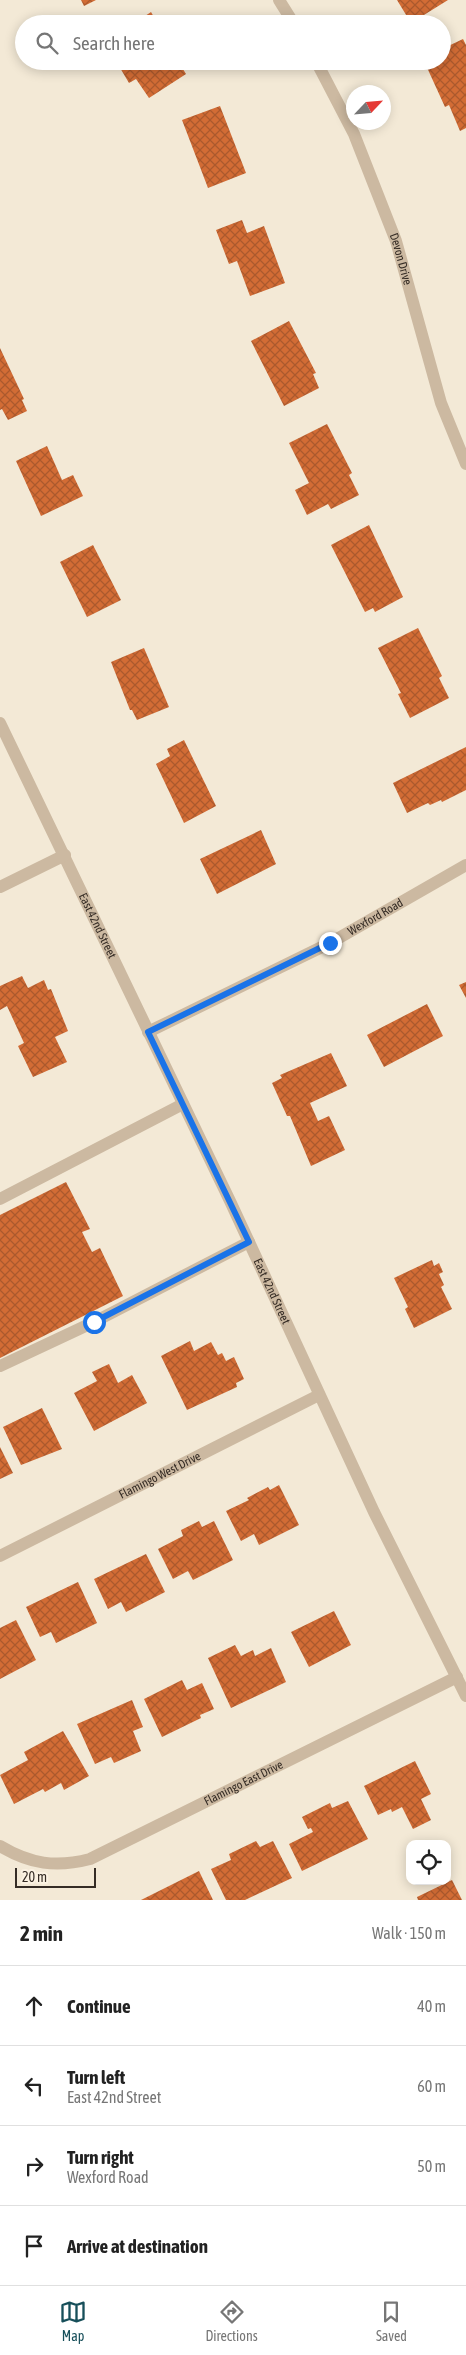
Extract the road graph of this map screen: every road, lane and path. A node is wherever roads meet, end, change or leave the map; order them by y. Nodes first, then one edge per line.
1 (279, 0) edge
2 (288, 15) edge
3 (321, 70) edge
4 (466, 464) edge
5 (0, 723) edge
6 (65, 855) junction
7 (466, 865) edge
8 (0, 887) edge
9 (148, 1032) junction
10 (183, 1104) junction
11 (0, 1199) edge
12 (249, 1242) junction
13 (0, 1366) edge
14 (319, 1395) junction
15 (0, 1556) edge
16 (457, 1677) junction
17 (466, 1696) edge
18 (0, 1846) edge

1 - 2 street
3 - 4 street, Devon Drive
5 - 6 street, East 42nd Street
6 - 8 street
6 - 9 street, East 42nd Street
7 - 9 street, Wexford Road
9 - 10 street, East 42nd Street
10 - 11 street
10 - 12 street, East 42nd Street
12 - 13 street
12 - 14 street, East 42nd Street
14 - 15 street, Flamingo West Drive
14 - 16 street, East 42nd Street
16 - 17 street, East 42nd Street
16 - 18 street, Flamingo East Drive

